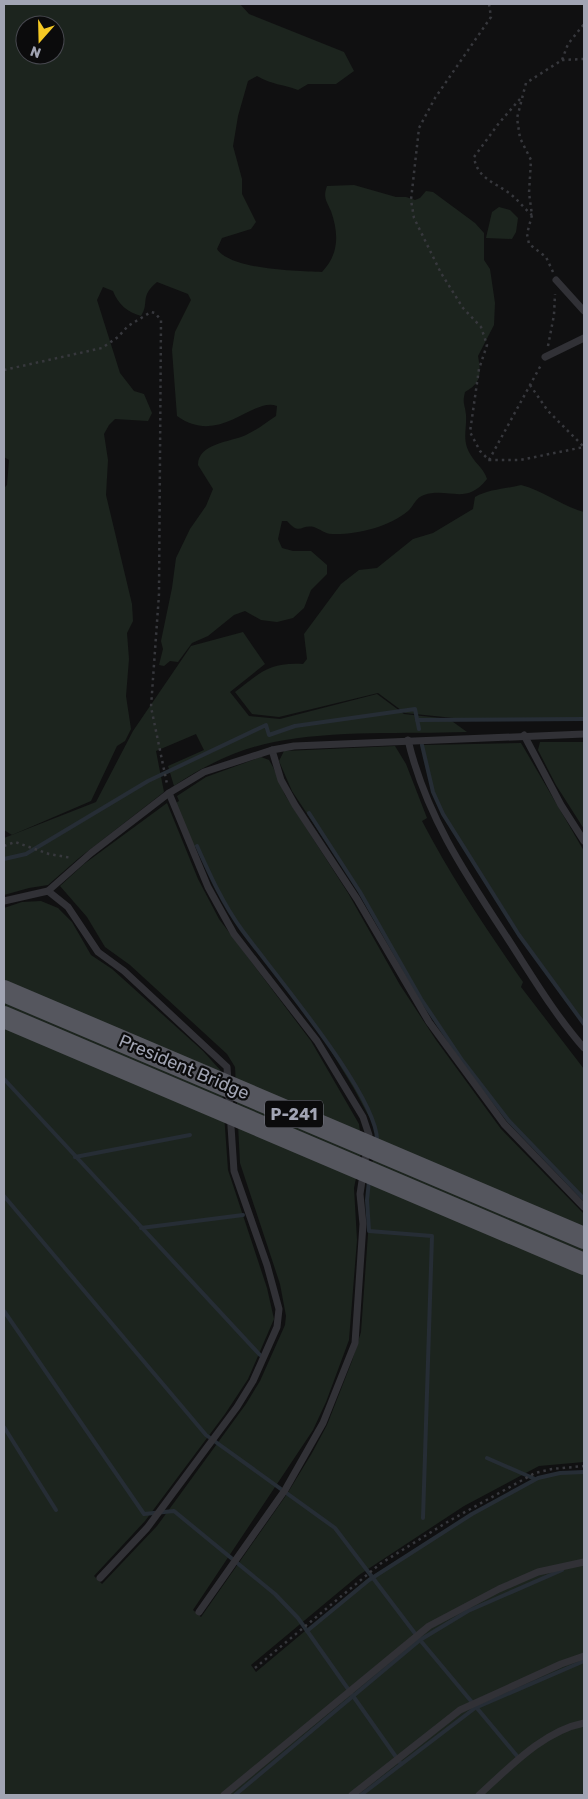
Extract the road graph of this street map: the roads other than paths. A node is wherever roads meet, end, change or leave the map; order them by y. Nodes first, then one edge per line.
1 (556, 280) road end
2 (584, 311) edge
3 (584, 338) edge
4 (545, 357) road end
5 (584, 734) edge
6 (524, 735) junction
7 (408, 740) junction
8 (272, 750) junction
9 (169, 793) junction
10 (584, 841) edge
11 (48, 891) junction
12 (4, 901) edge
13 (4, 991) edge
14 (4, 1017) edge
15 (584, 1048) edge
16 (584, 1207) edge
17 (584, 1238) edge
18 (584, 1264) edge
19 (584, 1562) edge
20 (100, 1578) dead end
21 (199, 1612) dead end
22 (584, 1656) edge
23 (584, 1722) edge
24 (224, 1795) edge
25 (352, 1795) edge
26 (478, 1795) edge

1 - 2 lane
3 - 4 lane
5 - 6 lane
6 - 7 lane
6 - 10 lane
7 - 8 lane
7 - 15 lane
8 - 9 lane
8 - 16 lane
9 - 11 lane
9 - 21 lane
11 - 12 lane
11 - 20 lane
13 - 17 highway, President Bridge / Р-241, bridge
14 - 18 highway, President Bridge / Р-241, bridge
19 - 24 lane
22 - 25 lane
23 - 26 lane

